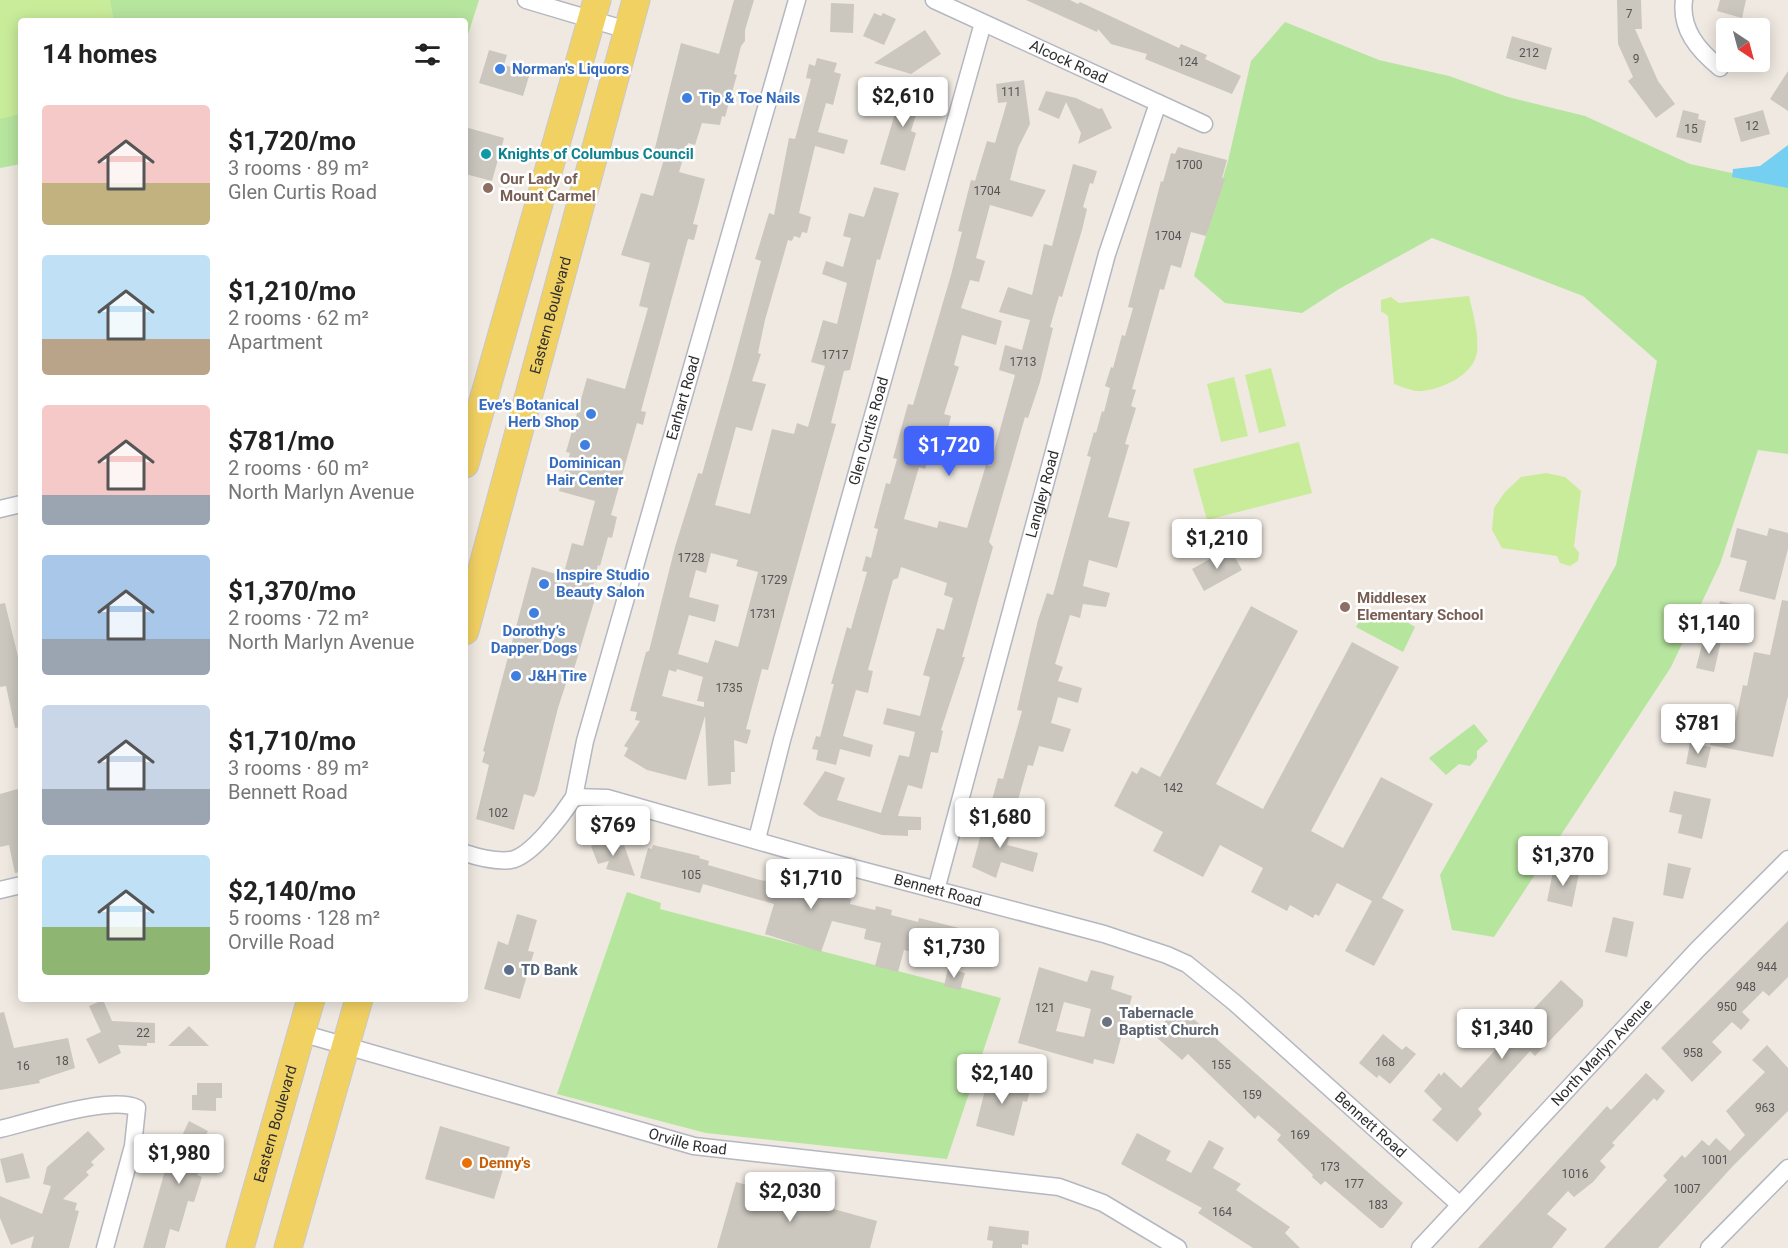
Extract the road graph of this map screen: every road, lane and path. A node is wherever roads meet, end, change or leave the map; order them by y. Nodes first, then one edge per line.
1 (526, 0) edge
2 (636, 0) edge
3 (796, 0) edge
4 (934, 0) edge
5 (1684, 0) edge
6 (595, 9) edge
7 (983, 22) junction
8 (627, 30) junction
9 (1716, 65) edge
10 (1158, 103) junction
11 (1204, 124) dead end
12 (473, 409) edge
13 (468, 443) edge
14 (18, 507) edge
15 (0, 509) edge
16 (468, 620) edge
17 (574, 797) junction
18 (757, 839) junction
19 (468, 854) edge
20 (1788, 859) edge
21 (18, 886) edge
22 (0, 890) edge
23 (936, 890) junction
24 (310, 1002) edge
25 (358, 1002) edge
26 (301, 1034) junction
27 (345, 1048) junction
28 (0, 1129) edge
29 (1788, 1168) edge
30 (1460, 1205) junction
31 (105, 1248) edge
32 (240, 1248) edge
33 (288, 1248) edge
34 (1178, 1248) edge
35 (1420, 1248) edge
36 (1709, 1248) edge

1 - 6 street
2 - 8 main road, Eastern Boulevard
3 - 17 street, Earhart Road
4 - 7 street, Alcock Road
5 - 9 street
6 - 8 street
6 - 12 main road
7 - 10 street, Alcock Road
7 - 18 street, Glen Curtis Road
8 - 16 main road, Eastern Boulevard
10 - 11 street, Alcock Road
10 - 23 street, Langley Road
12 - 13 main road
14 - 15 street
17 - 18 street, Bennett Road
17 - 19 street
18 - 23 street, Bennett Road
20 - 30 street, North Marlyn Avenue
21 - 22 street
23 - 30 street, Bennett Road
24 - 26 main road, Eastern Boulevard
25 - 27 main road
26 - 27 street, Orville Road
26 - 32 main road, Eastern Boulevard
27 - 33 main road
27 - 34 street, Orville Road
28 - 31 street
29 - 36 street
30 - 35 street, North Marlyn Avenue

